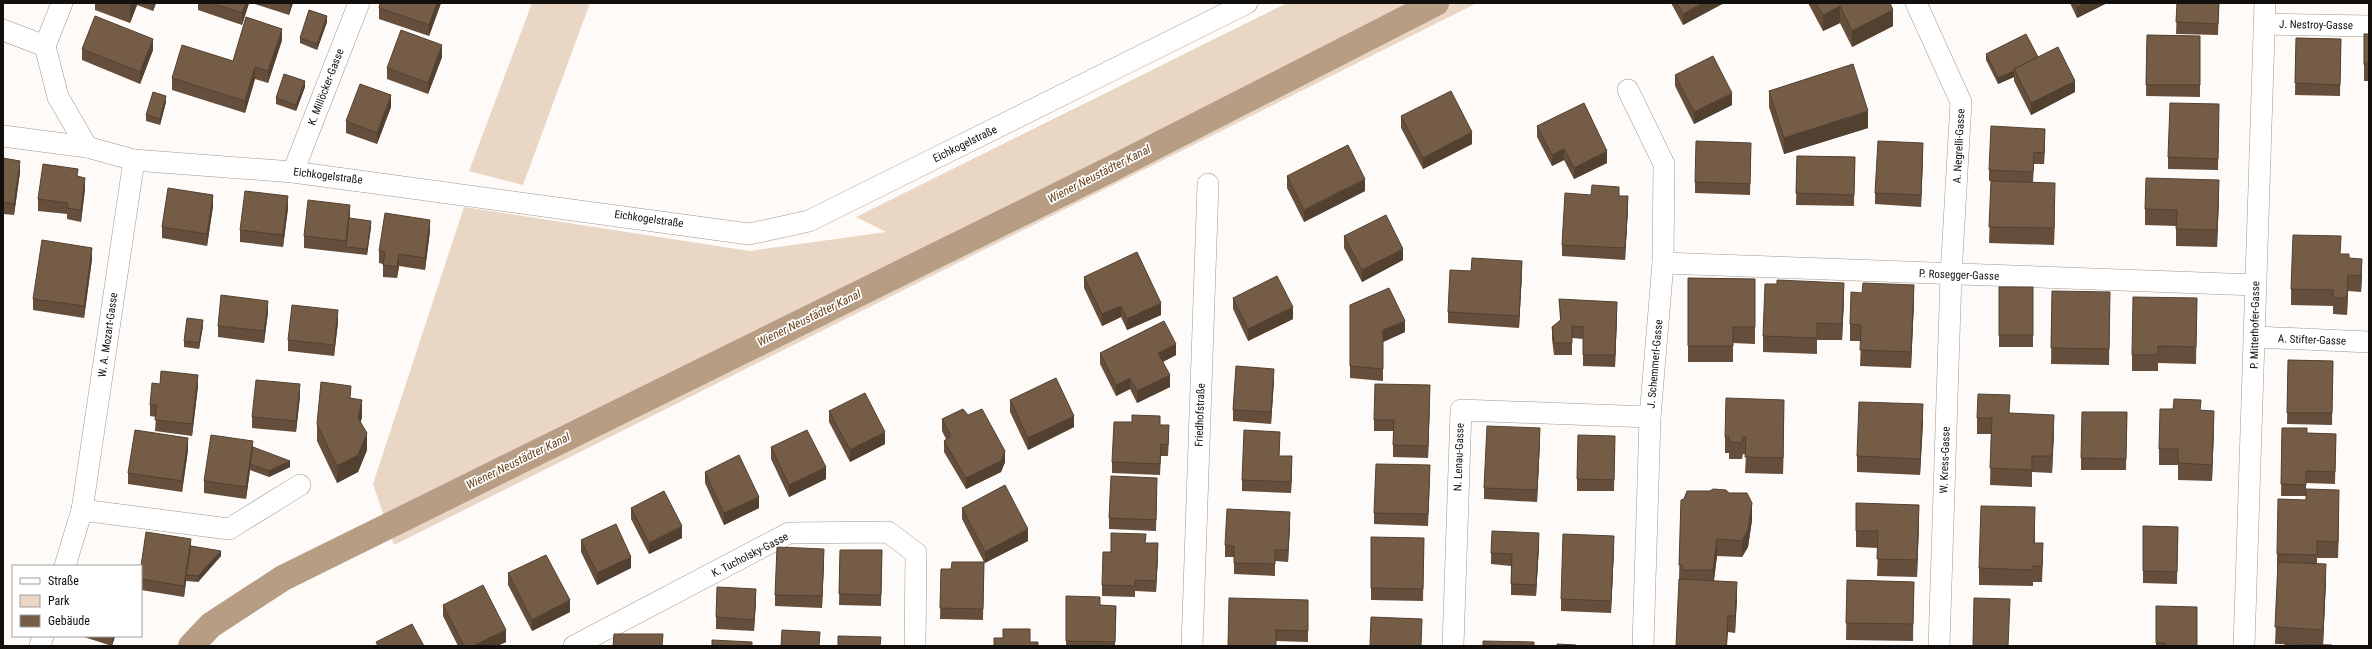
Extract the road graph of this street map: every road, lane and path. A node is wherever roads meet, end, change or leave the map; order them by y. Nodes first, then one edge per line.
1 (62, 3) edge
2 (359, 3) edge
3 (1248, 3) edge
4 (1916, 3) edge
5 (2265, 3) edge
6 (2264, 24) junction
7 (2369, 26) edge
8 (3, 30) edge
9 (45, 46) junction
10 (1628, 90) dead end
11 (3, 136) edge
12 (87, 147) junction
13 (134, 160) junction
14 (293, 172) junction
15 (1208, 184) dead end
16 (1663, 263) junction
17 (1951, 274) junction
18 (2256, 285) junction
19 (2255, 338) junction
20 (2369, 342) edge
21 (1650, 417) junction
22 (300, 485) dead end
23 (82, 510) junction
24 (64, 565) edge
25 (574, 646) edge
26 (915, 646) edge
27 (1192, 646) edge
28 (1453, 646) edge
29 (1643, 646) edge
30 (1939, 646) edge
31 (2244, 646) edge

1 - 9 street
2 - 14 street, K. Millöcker-Gasse
3 - 14 street, Eichkogelstraße
4 - 17 street, A. Negrelli-Gasse
5 - 6 street, P. Mitterhofer-Gasse
6 - 7 street, J. Nestroy-Gasse
6 - 18 street, P. Mitterhofer-Gasse
8 - 9 street
9 - 12 street
10 - 16 street, J. Schemmerl-Gasse
11 - 12 street, Eichkogelstraße
12 - 13 street, Eichkogelstraße
13 - 14 street, Eichkogelstraße
13 - 23 street, W. A. Mozart-Gasse
15 - 27 street, Friedhofstraße
16 - 17 street, P. Rosegger-Gasse
16 - 21 street, J. Schemmerl-Gasse
17 - 18 street, P. Rosegger-Gasse
17 - 30 street, W. Kress-Gasse
18 - 19 street, P. Mitterhofer-Gasse
19 - 20 street, A. Stifter-Gasse
19 - 31 street, P. Mitterhofer-Gasse
21 - 28 street, N. Lenau-Gasse
21 - 29 street, J. Schemmerl-Gasse
22 - 23 street
23 - 24 street, W. A. Mozart-Gasse
25 - 26 street, K. Tucholsky-Gasse

